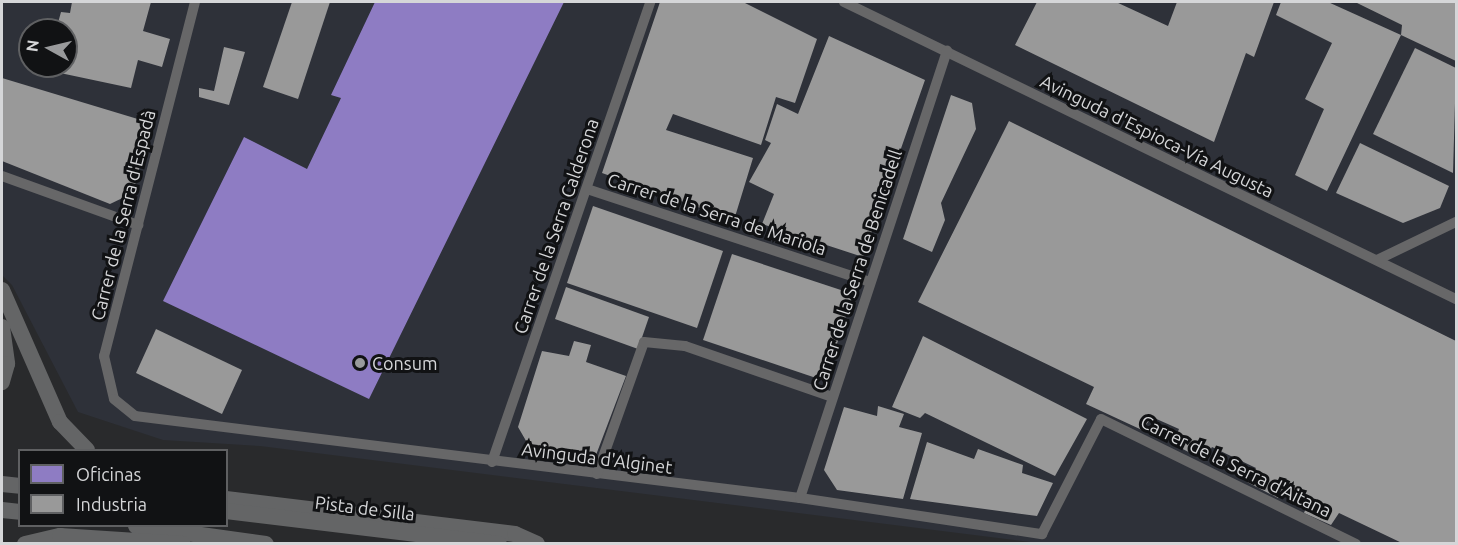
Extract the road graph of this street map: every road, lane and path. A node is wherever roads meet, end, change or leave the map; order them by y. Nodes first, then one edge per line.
1 (195, 2) edge
2 (650, 2) edge
3 (844, 2) edge
4 (947, 51) junction
5 (2, 176) edge
6 (587, 189) junction
7 (1456, 222) edge
8 (138, 225) junction
9 (1377, 260) junction
10 (870, 282) junction
11 (2, 290) edge
12 (1456, 299) edge
13 (2, 327) edge
14 (2, 382) edge
15 (832, 397) junction
16 (1101, 419) joint
17 (147, 421) joint
18 (86, 449) edge
19 (492, 462) junction
20 (597, 474) junction
21 (2, 484) edge
22 (18, 486) edge
23 (800, 498) junction
24 (228, 499) edge
25 (2, 510) edge
26 (228, 511) edge
27 (18, 512) edge
28 (150, 527) edge
29 (25, 543) edge
30 (183, 543) edge
31 (266, 543) edge
32 (499, 543) edge
33 (537, 543) edge
34 (1356, 543) edge

1 - 8 street, Carrer de la Serra d'Espadà
2 - 6 street, Carrer de la Serra Calderona
3 - 4 street, Avinguda d'Espioca-Vía Augusta
4 - 9 street, Avinguda d'Espioca-Vía Augusta
4 - 10 street, Carrer de la Serra de Benicadell
5 - 8 street
6 - 10 street, Carrer de la Serra de Mariola
6 - 19 street, Carrer de la Serra Calderona
7 - 9 street
8 - 17 street, Carrer de la Serra d'Espadà
9 - 12 street, Avinguda d'Espioca-Vía Augusta
10 - 15 street, Carrer de la Serra de Benicadell
11 - 18 highway
13 - 14 highway
15 - 20 street
15 - 23 street, Carrer de la Serra de Benicadell
16 - 23 street, Avinguda d'Alginet
16 - 34 street, Carrer de la Serra d'Aitana
17 - 19 street, Avinguda d'Alginet
19 - 20 street, Avinguda d'Alginet
20 - 23 street, Avinguda d'Alginet
21 - 22 highway
24 - 33 highway
25 - 27 highway
26 - 32 highway, Pista de Silla
28 - 31 highway
29 - 30 highway

